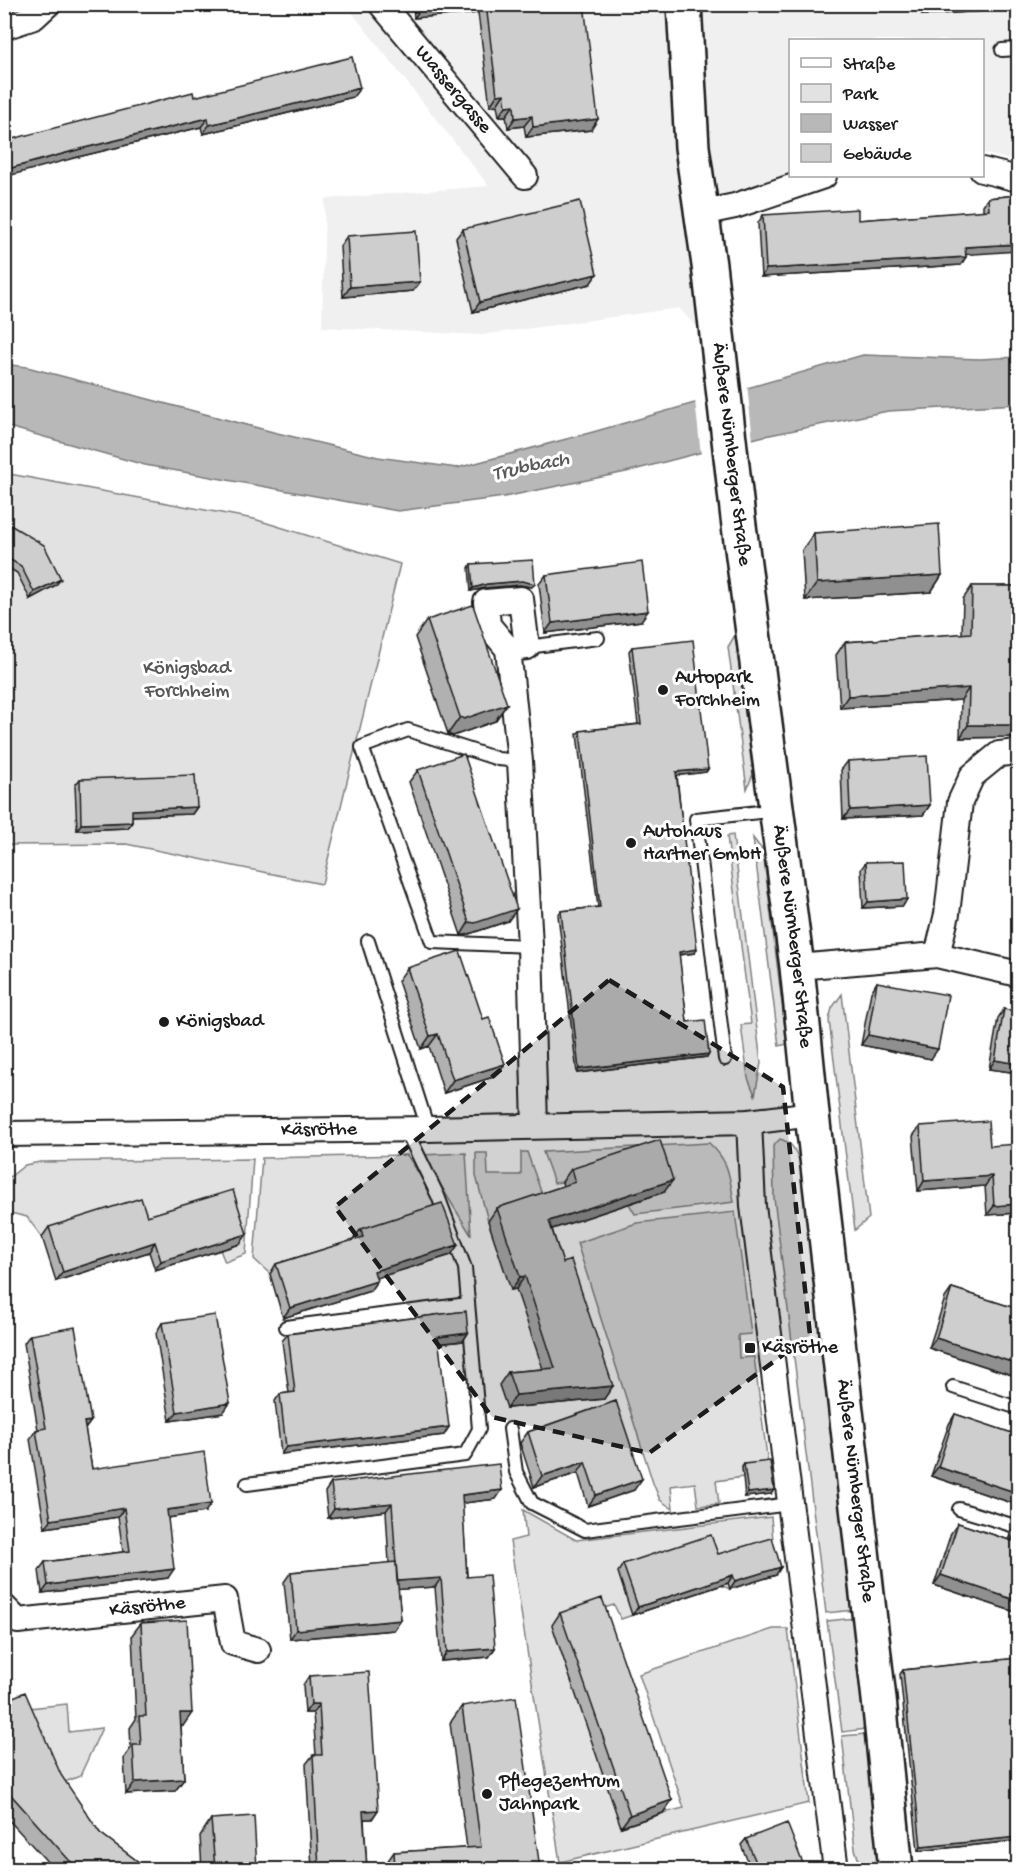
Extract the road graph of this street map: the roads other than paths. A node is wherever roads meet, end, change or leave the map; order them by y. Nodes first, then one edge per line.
1 (48, 4) edge
2 (381, 4) edge
3 (684, 4) edge
4 (4, 27) edge
5 (1018, 49) edge
6 (1002, 50) dead end
7 (984, 170) edge
8 (525, 176) dead end
9 (821, 177) edge
10 (1018, 179) edge
11 (701, 213) junction
12 (598, 638) edge
13 (517, 648) joint
14 (1009, 753) edge
15 (520, 760) junction
16 (777, 810) junction
17 (368, 941) dead end
18 (530, 946) junction
19 (938, 955) junction
20 (797, 967) junction
21 (1018, 974) edge
22 (725, 1059) dead end
23 (812, 1114) junction
24 (749, 1122) junction
25 (535, 1126) junction
26 (417, 1130) junction
27 (4, 1134) edge
28 (468, 1304) junction
29 (286, 1327) dead end
30 (954, 1387) dead end
31 (1018, 1408) edge
32 (510, 1428) dead end
33 (247, 1484) dead end
34 (790, 1504) junction
35 (959, 1509) dead end
36 (1018, 1527) edge
37 (4, 1607) edge
38 (258, 1650) dead end
39 (836, 1869) edge
40 (896, 1869) edge

1 - 4 street
2 - 8 street, Wassergasse
3 - 11 main road, Äußere Nürnberger Straße
5 - 6 lane
7 - 10 street
9 - 11 street
11 - 16 main road, Äußere Nürnberger Straße
12 - 13 lane
13 - 15 street
14 - 19 street
15 - 18 street
15 - 18 lane
16 - 20 main road, Äußere Nürnberger Straße
16 - 22 lane
17 - 26 lane
18 - 25 street
19 - 20 street
19 - 21 street
20 - 23 main road, Äußere Nürnberger Straße
23 - 24 street, Käsröthe
23 - 40 main road, Äußere Nürnberger Straße
24 - 25 street, Käsröthe
24 - 34 street
25 - 26 street, Käsröthe
26 - 27 street, Käsröthe
26 - 28 lane
28 - 29 lane
28 - 33 lane
30 - 31 lane
32 - 34 lane
34 - 39 street
35 - 36 lane
37 - 38 street, Käsröthe

